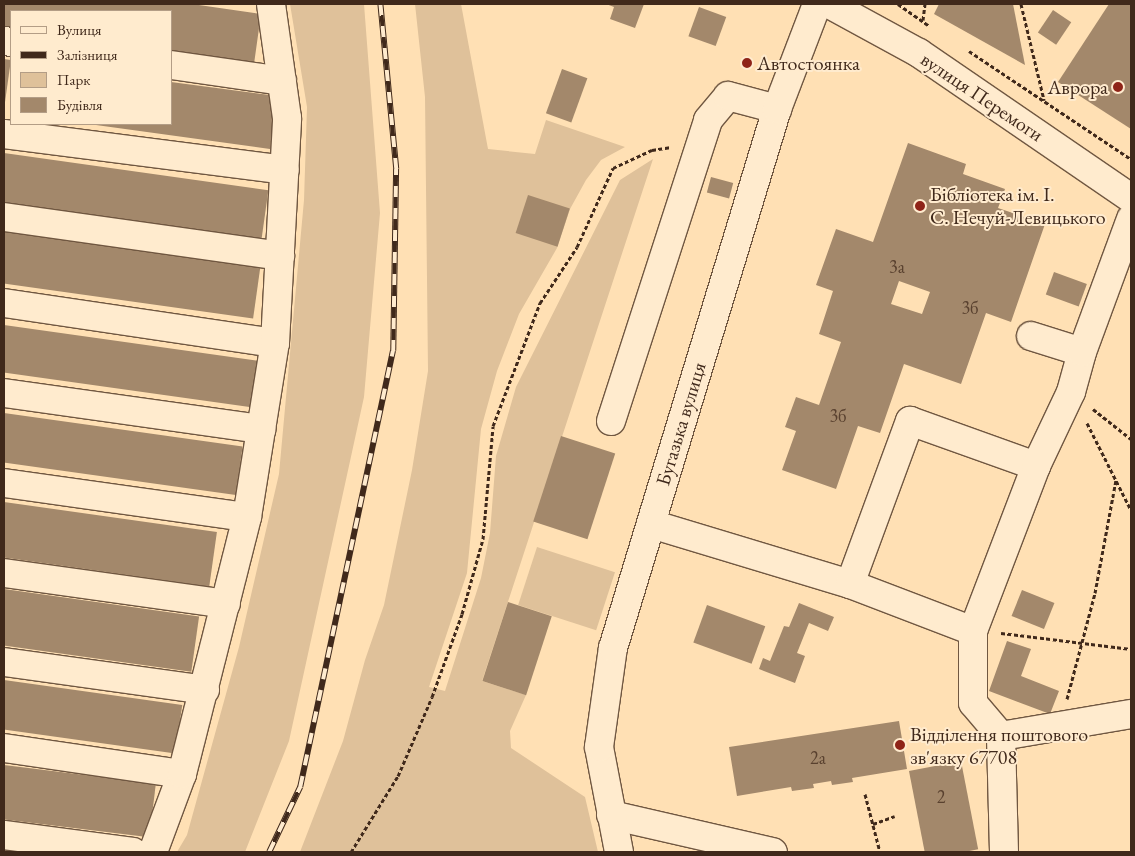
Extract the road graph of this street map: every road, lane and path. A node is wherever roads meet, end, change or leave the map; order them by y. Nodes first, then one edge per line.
1 (271, 4) edge
2 (817, 4) edge
3 (828, 4) edge
4 (898, 4) edge
5 (1021, 4) edge
6 (931, 26) dead end
7 (963, 48) dead end
8 (172, 65) edge
9 (282, 81) junction
10 (1044, 101) junction
11 (777, 109) junction
12 (4, 134) edge
13 (701, 142) junction
14 (1131, 159) edge
15 (285, 170) junction
16 (1131, 198) edge
17 (4, 217) edge
18 (1131, 219) edge
19 (280, 256) junction
20 (4, 303) edge
21 (1031, 336) dead end
22 (275, 343) junction
23 (1082, 352) junction
24 (1071, 392) junction
25 (4, 393) edge
26 (611, 421) dead end
27 (261, 428) junction
28 (1131, 439) edge
29 (1036, 466) junction
30 (1116, 480) junction
31 (4, 483) edge
32 (1131, 510) edge
33 (247, 518) junction
34 (651, 524) junction
35 (4, 573) edge
36 (850, 584) junction
37 (226, 604) junction
38 (973, 631) junction
39 (1082, 643) junction
40 (1131, 649) edge
41 (4, 662) edge
42 (205, 690) junction
43 (1131, 714) edge
44 (1060, 726) junction
45 (1001, 736) junction
46 (4, 748) edge
47 (182, 774) junction
48 (865, 794) dead end
49 (611, 815) junction
50 (895, 816) dead end
51 (873, 824) junction
52 (4, 835) edge
53 (133, 852) edge
54 (153, 852) edge
55 (351, 852) edge
56 (619, 852) edge
57 (773, 852) edge
58 (880, 852) edge
59 (1004, 852) edge

1 - 9 street
2 - 11 street, Бугазька вулиця
3 - 16 street, вулиця Перемоги
4 - 6 path
5 - 10 path
7 - 10 path
8 - 9 street
9 - 15 street
10 - 14 path
11 - 13 street
11 - 34 street, Бугазька вулиця
12 - 15 street
13 - 26 street
13 - 55 path
15 - 19 street
17 - 19 street
18 - 23 street
19 - 22 street
20 - 22 street
21 - 23 street
22 - 27 street
23 - 24 street
24 - 28 path
24 - 29 street
24 - 30 path
25 - 27 street
27 - 33 street
29 - 36 street
29 - 38 street
30 - 32 path
30 - 39 path
31 - 33 street
33 - 37 street
34 - 36 street
34 - 49 street, Бугазька вулиця
35 - 37 street
36 - 38 street
37 - 42 street
38 - 39 path
38 - 45 street
39 - 40 path
39 - 44 path
41 - 42 street
42 - 47 street
43 - 44 street
44 - 45 street
45 - 59 street
46 - 47 street
47 - 54 street
48 - 51 path
49 - 56 street, Бугазька вулиця
49 - 57 street
50 - 51 path
51 - 58 path
52 - 53 street

